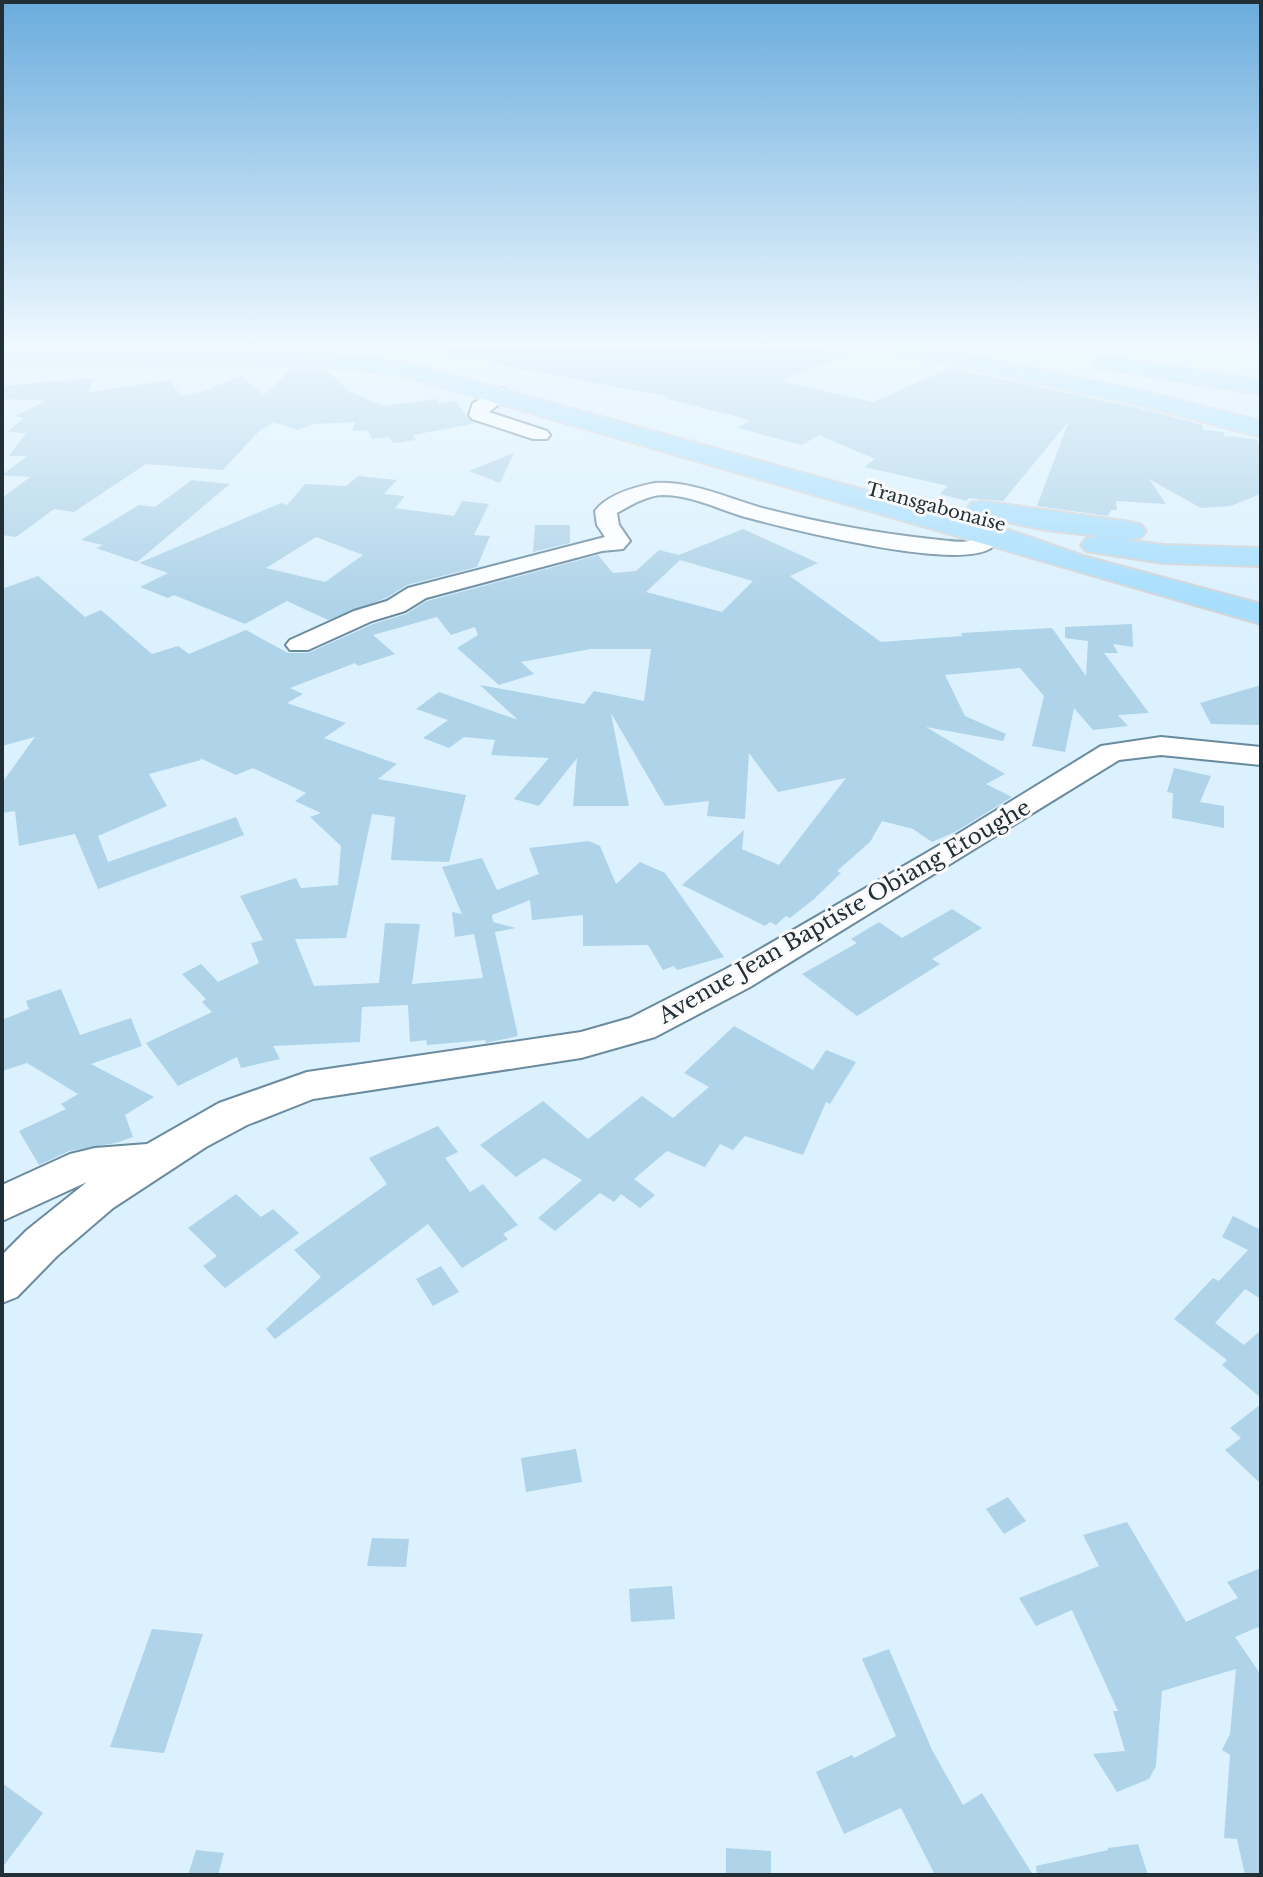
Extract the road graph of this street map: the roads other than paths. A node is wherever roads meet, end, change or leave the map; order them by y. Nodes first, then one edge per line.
1 (524, 430) edge
2 (626, 430) edge
3 (661, 430) edge
4 (540, 435) dead end
5 (837, 480) junction
6 (1250, 530) dead end
7 (999, 537) junction
8 (1254, 563) edge
9 (1261, 608) edge
10 (1261, 614) edge
11 (299, 645) dead end
12 (1261, 756) edge
13 (152, 1160) junction
14 (2, 1204) edge
15 (2, 1284) edge

1 - 4 street
2 - 7 highway, Transgabonaise
3 - 5 highway, Transgabonaise
5 - 6 highway
5 - 8 highway, Transgabonaise
7 - 8 highway, Transgabonaise
7 - 10 highway
7 - 11 street
8 - 9 highway
12 - 13 street, Avenue Jean Baptiste Obiang Etoughe
13 - 14 street
13 - 15 street, Avenue Jean Baptiste Obiang Etoughe

